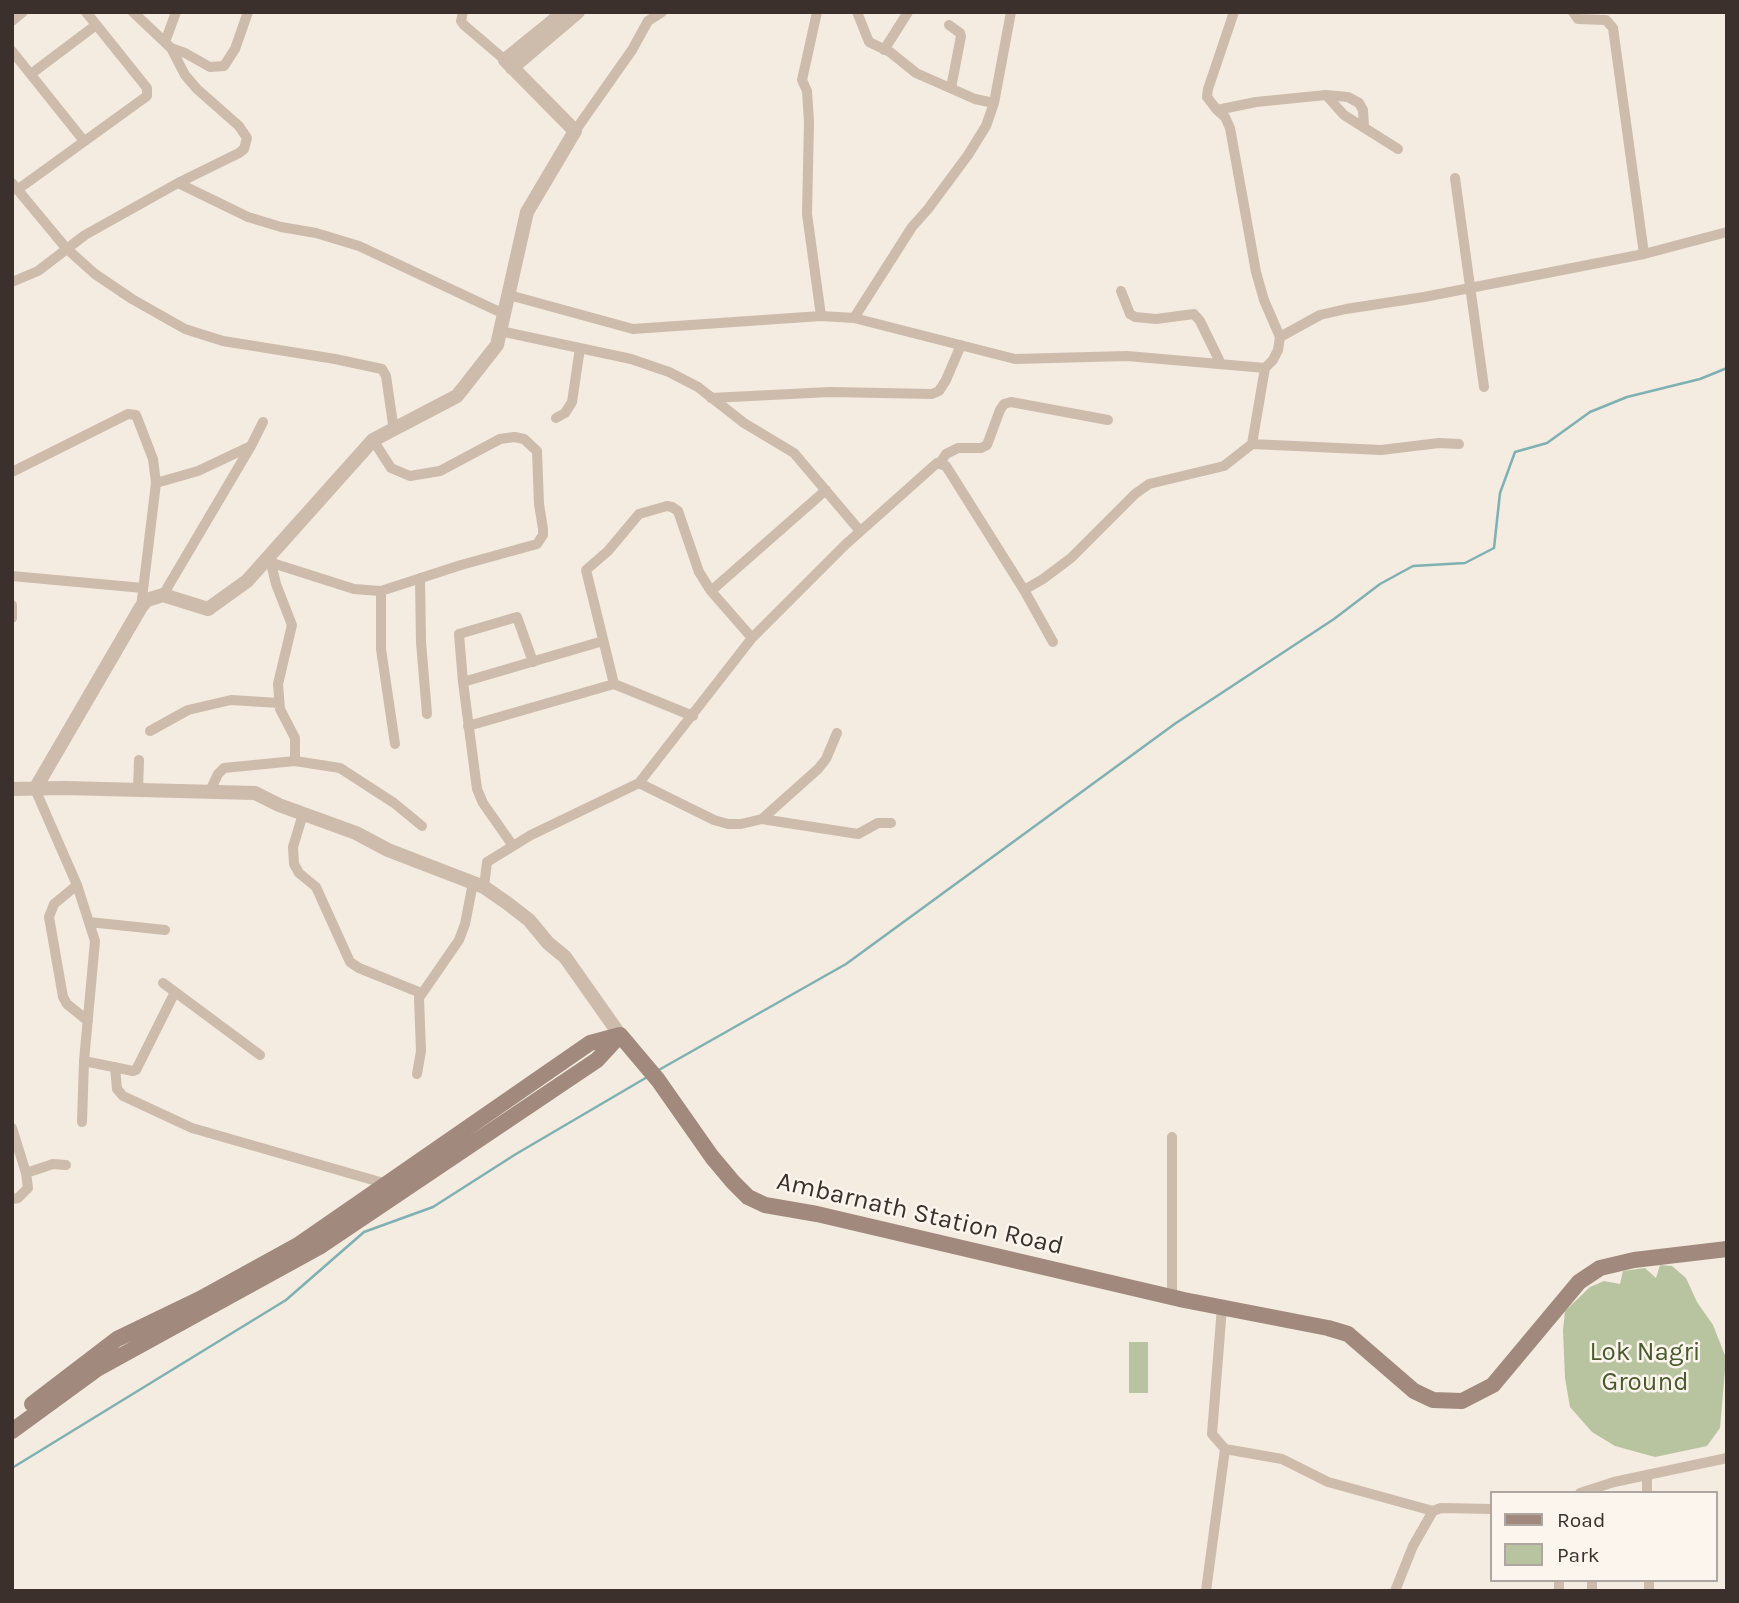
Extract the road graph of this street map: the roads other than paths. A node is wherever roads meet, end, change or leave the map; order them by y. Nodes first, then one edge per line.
1 (23, 12) edge
2 (86, 12) edge
3 (133, 12) edge
4 (176, 12) edge
5 (248, 12) edge
6 (463, 12) edge
7 (578, 12) edge
8 (662, 12) edge
9 (817, 12) edge
10 (857, 12) edge
11 (908, 12) edge
12 (1010, 12) edge
13 (1234, 12) edge
14 (1573, 12) edge
15 (561, 18) edge
16 (12, 21) edge
17 (949, 24) dead end
18 (96, 25) junction
19 (168, 45) junction
20 (884, 50) junction
21 (12, 51) edge
22 (509, 64) junction
23 (31, 74) junction
24 (951, 88) junction
25 (1326, 95) junction
26 (994, 103) junction
27 (1217, 110) junction
28 (1364, 126) junction
29 (575, 131) junction
30 (84, 142) junction
31 (1398, 149) dead end
32 (1455, 178) dead end
33 (178, 183) junction
34 (15, 186) edge
35 (1727, 232) edge
36 (66, 248) junction
37 (1644, 254) junction
38 (12, 282) edge
39 (1471, 288) junction
40 (1121, 290) dead end
41 (509, 295) junction
42 (504, 314) junction
43 (821, 316) junction
44 (854, 317) junction
45 (500, 331) junction
46 (1280, 337) junction
47 (961, 345) junction
48 (580, 348) junction
49 (1221, 364) junction
50 (1265, 368) junction
51 (1484, 387) dead end
52 (711, 398) junction
53 (556, 418) dead end
54 (1108, 420) dead end
55 (263, 422) dead end
56 (394, 431) junction
57 (373, 440) junction
58 (1252, 443) junction
59 (1459, 444) dead end
60 (251, 446) junction
61 (940, 463) junction
62 (12, 472) edge
63 (156, 483) junction
64 (826, 490) junction
65 (860, 531) junction
66 (268, 562) junction
67 (12, 576) edge
68 (420, 578) junction
69 (143, 588) junction
70 (1024, 590) junction
71 (381, 591) junction
72 (710, 591) junction
73 (163, 595) junction
74 (12, 605) edge
75 (141, 607) junction
76 (12, 618) edge
77 (752, 638) junction
78 (603, 641) junction
79 (1053, 642) dead end
80 (533, 662) junction
81 (463, 682) junction
82 (614, 684) junction
83 (279, 703) junction
84 (427, 714) dead end
85 (693, 716) junction
86 (468, 726) junction
87 (150, 731) dead end
88 (837, 733) dead end
89 (395, 744) dead end
90 (139, 760) dead end
91 (295, 761) junction
92 (639, 783) junction
93 (12, 789) edge
94 (35, 789) junction
95 (138, 790) junction
96 (210, 791) junction
97 (303, 814) junction
98 (762, 819) junction
99 (891, 823) dead end
100 (422, 826) dead end
101 (513, 846) junction
102 (77, 885) junction
103 (479, 885) junction
104 (89, 922) junction
105 (165, 930) dead end
106 (163, 983) dead end
107 (175, 992) junction
108 (421, 993) junction
109 (88, 1021) junction
110 (620, 1035) junction
111 (260, 1055) dead end
112 (84, 1061) junction
113 (115, 1067) junction
114 (417, 1074) dead end
115 (82, 1122) dead end
116 (12, 1128) edge
117 (1172, 1137) dead end
118 (66, 1165) dead end
119 (26, 1173) junction
120 (387, 1184) junction
121 (12, 1199) edge
122 (1727, 1249) edge
123 (1171, 1297) junction
124 (1222, 1307) junction
125 (12, 1419) edge
126 (12, 1431) edge
127 (1224, 1449) junction
128 (1727, 1458) edge
129 (1647, 1475) junction
130 (1591, 1491) edge
131 (1647, 1491) edge
132 (1490, 1509) edge
133 (1433, 1511) junction
134 (1206, 1591) edge
135 (1395, 1591) edge

1 - 16 street
2 - 18 street
3 - 19 street
4 - 19 street
5 - 19 street
6 - 22 street
7 - 15 street
8 - 29 street
9 - 43 street
10 - 20 street
11 - 20 street
12 - 26 street
13 - 27 street
14 - 37 street
15 - 22 street
17 - 24 street
18 - 23 street
18 - 30 street
19 - 33 street
20 - 24 street
21 - 23 street
22 - 29 street
23 - 30 street
24 - 26 street
25 - 27 street
25 - 28 street
25 - 28 street
26 - 44 street
27 - 46 street
28 - 31 street
29 - 41 street
30 - 34 street
32 - 39 street
33 - 36 street
33 - 42 street
34 - 36 street
35 - 37 street
36 - 38 street
36 - 56 street
37 - 39 street
39 - 46 street
39 - 51 street
40 - 49 street
41 - 42 street
41 - 43 street
42 - 45 street
43 - 44 street
44 - 47 street
45 - 48 street
45 - 56 street
46 - 50 street
47 - 49 street
47 - 52 street
48 - 52 street
48 - 53 street
49 - 50 street
50 - 58 street
52 - 64 street
54 - 61 street
55 - 60 street
56 - 57 street
57 - 66 street
57 - 68 street
58 - 59 street
58 - 70 street
60 - 63 street
60 - 73 street
61 - 65 street
61 - 70 street
62 - 63 street
63 - 69 street
64 - 65 street
64 - 72 street
65 - 77 street
66 - 71 street
66 - 73 street
66 - 83 street
67 - 69 street
68 - 71 street
68 - 84 street
69 - 75 street
70 - 79 street
71 - 89 street
72 - 77 street
72 - 78 street
73 - 75 street
74 - 76 street
75 - 94 street
77 - 85 street
78 - 80 street
78 - 82 street
80 - 81 street
80 - 81 street
81 - 86 street
82 - 85 street
82 - 86 street
83 - 87 street
83 - 91 street
85 - 92 street
86 - 101 street
88 - 98 street
90 - 95 street
91 - 96 street
91 - 100 street
92 - 98 street
92 - 101 street
93 - 94 street, Ambarnath Station Road
94 - 95 street, Ambarnath Station Road
94 - 102 street
95 - 96 street, Ambarnath Station Road
96 - 97 street, Ambarnath Station Road
97 - 103 street, Ambarnath Station Road
97 - 108 street
98 - 99 street
101 - 103 street
102 - 104 street
102 - 109 street
103 - 108 street
103 - 110 street, Ambarnath Station Road
104 - 105 street
104 - 109 street
106 - 107 street
107 - 111 street
107 - 113 street
108 - 114 street
109 - 112 street
110 - 120 main road
110 - 123 main road, Ambarnath Station Road
110 - 126 main road
112 - 113 street
112 - 115 street
113 - 120 street
116 - 119 street
117 - 123 street
118 - 119 street
119 - 121 street
120 - 125 main road
122 - 124 main road, Ambarnath Station Road
123 - 124 main road, Ambarnath Station Road
124 - 127 street
127 - 133 street
127 - 134 street
128 - 129 street
129 - 130 street
129 - 131 street
132 - 133 street
133 - 135 street

